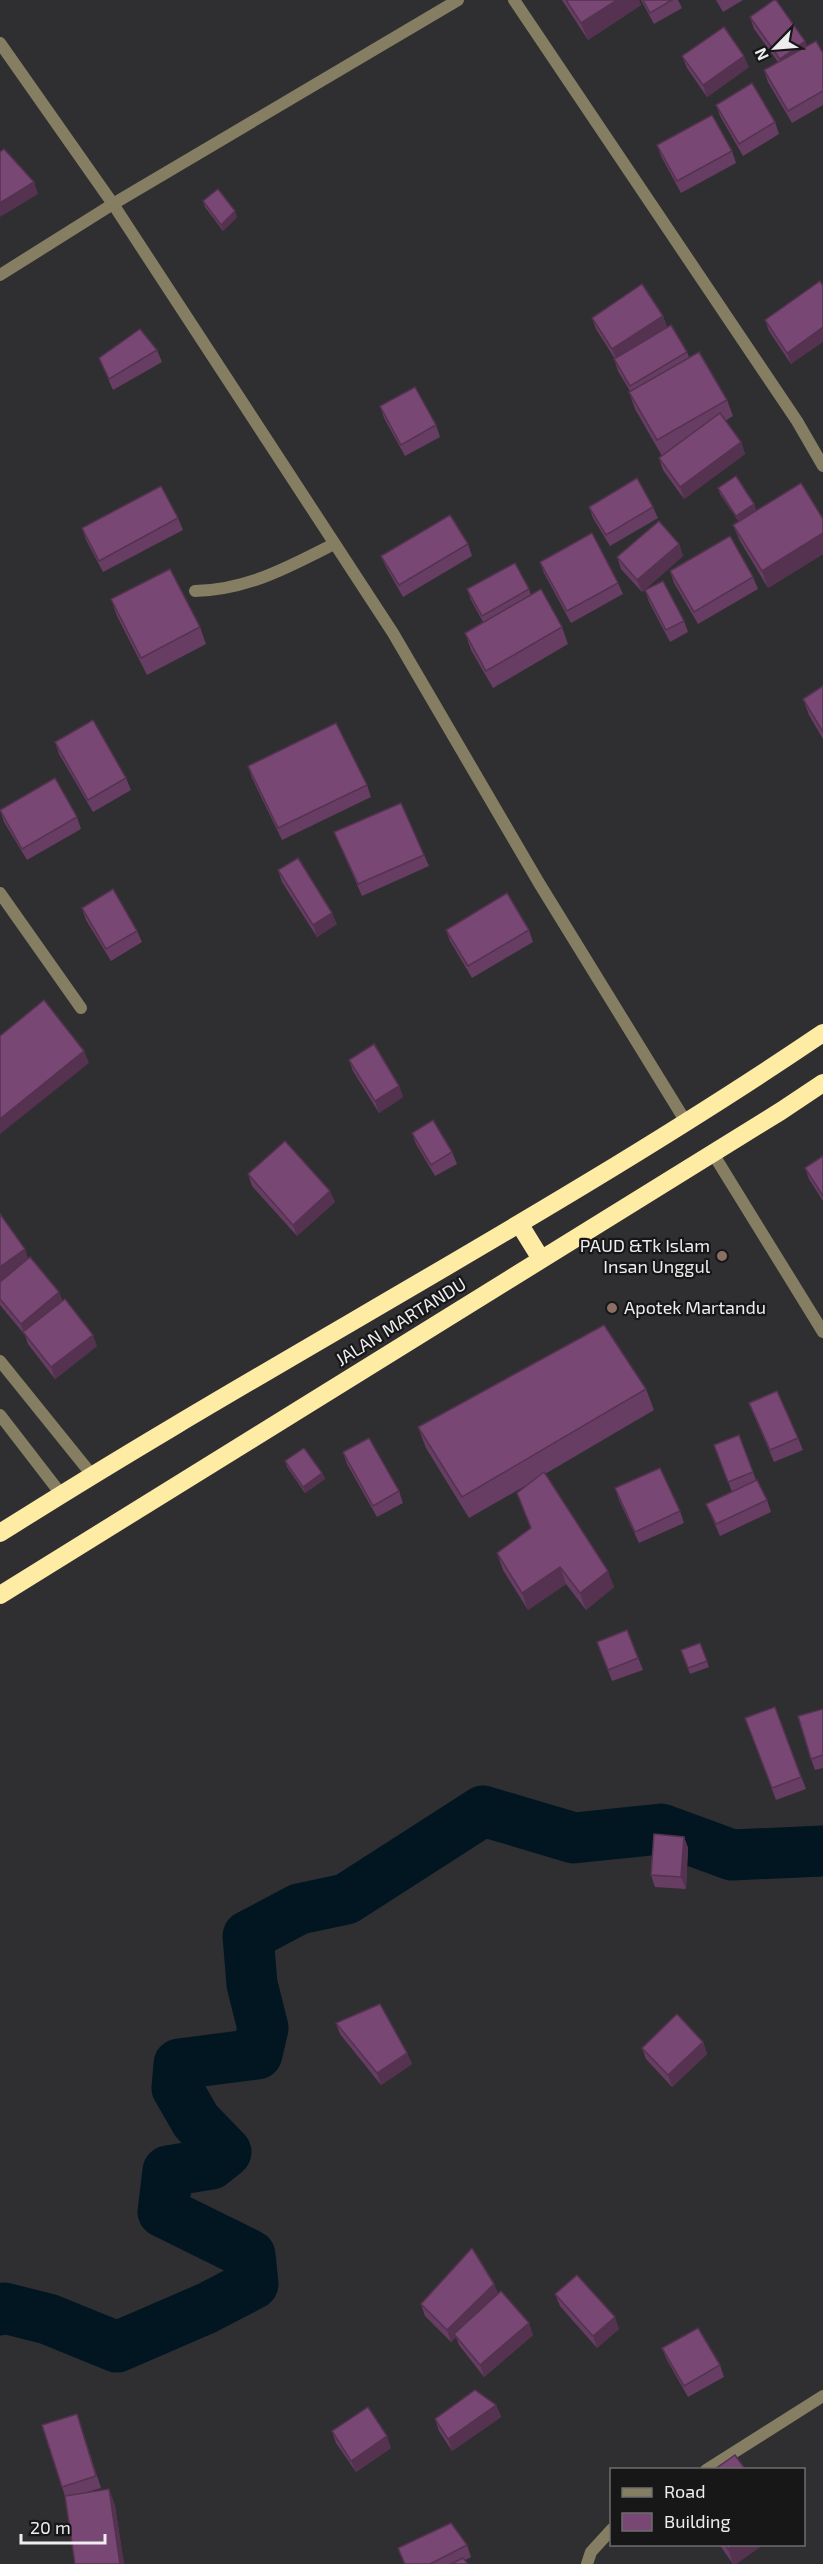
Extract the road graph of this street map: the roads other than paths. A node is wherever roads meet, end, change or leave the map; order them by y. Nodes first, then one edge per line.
1 (458, 0) edge
2 (514, 0) edge
3 (0, 43) edge
4 (112, 204) junction
5 (0, 275) edge
6 (823, 466) edge
7 (334, 544) junction
8 (195, 591) dead end
9 (0, 893) edge
10 (81, 1008) dead end
11 (823, 1033) edge
12 (823, 1083) edge
13 (686, 1122) junction
14 (712, 1152) junction
15 (520, 1225) junction
16 (541, 1259) junction
17 (823, 1332) edge
18 (0, 1361) edge
19 (0, 1415) edge
20 (92, 1475) junction
21 (61, 1494) junction
22 (0, 1533) edge
23 (0, 1595) edge
24 (823, 2396) edge
25 (708, 2468) edge
26 (610, 2531) edge
27 (587, 2564) edge

1 - 4 street
2 - 6 street
3 - 4 street
4 - 5 street
4 - 7 street
7 - 8 street
7 - 13 street
9 - 10 street
11 - 13 highway, JALAN MARTANDU
12 - 14 highway, JALAN MARTANDU
13 - 15 highway, JALAN MARTANDU
14 - 16 highway, JALAN MARTANDU
14 - 17 street
15 - 16 highway
15 - 20 highway, JALAN MARTANDU
16 - 23 highway, JALAN MARTANDU
18 - 20 street
19 - 21 street
20 - 21 highway, JALAN MARTANDU
21 - 22 highway, JALAN MARTANDU
24 - 25 street
26 - 27 street

